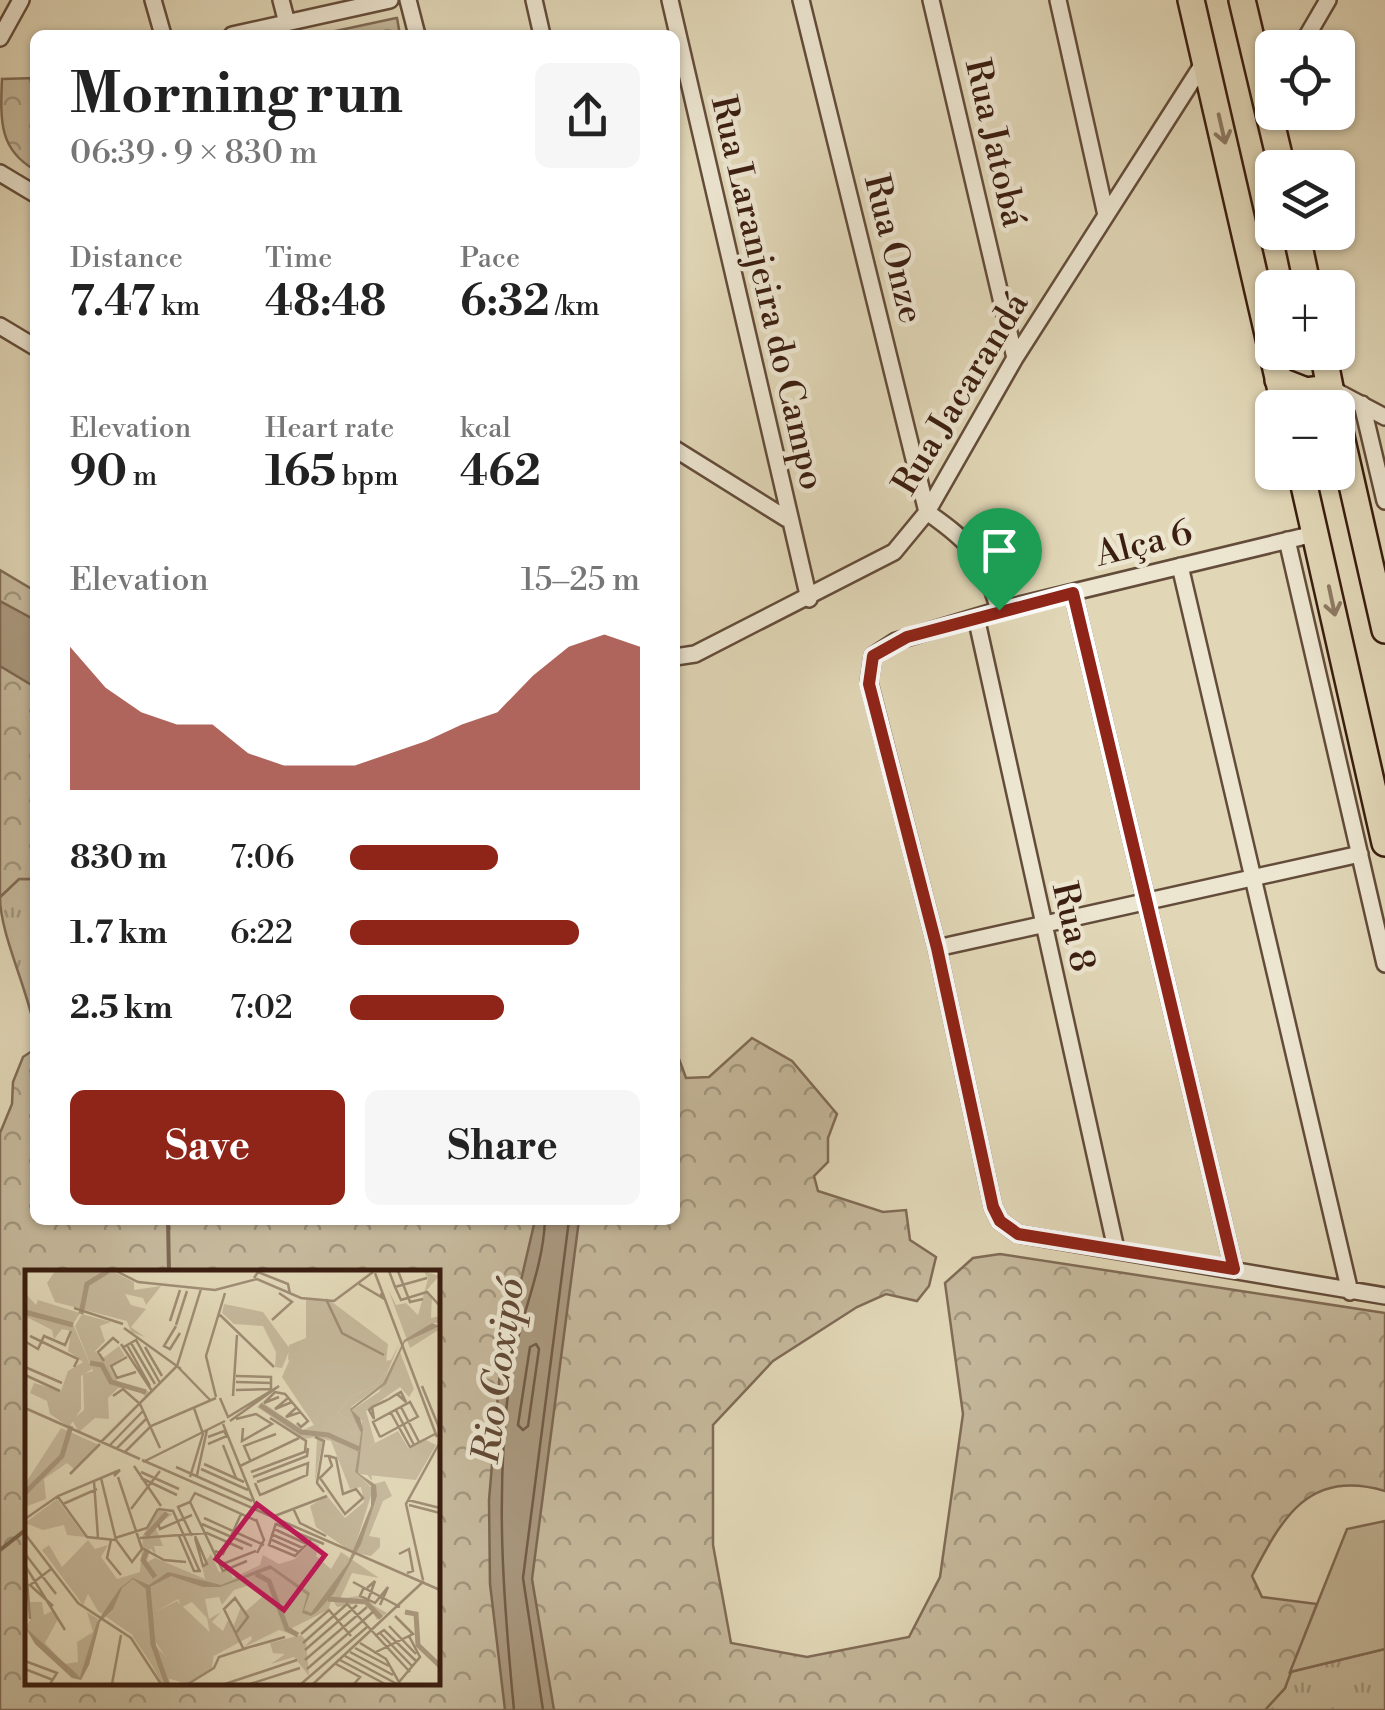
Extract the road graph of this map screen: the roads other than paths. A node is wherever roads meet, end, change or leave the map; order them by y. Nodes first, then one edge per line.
1 (21, 0) edge
2 (153, 0) edge
3 (281, 0) edge
4 (390, 0) edge
5 (408, 0) edge
6 (534, 0) edge
7 (670, 0) edge
8 (801, 0) edge
9 (931, 0) edge
10 (1058, 0) edge
11 (1191, 0) edge
12 (1242, 0) edge
13 (1328, 0) edge
14 (287, 23) junction
15 (162, 30) edge
16 (255, 30) edge
17 (415, 30) edge
18 (541, 30) edge
19 (677, 30) edge
20 (1310, 30) edge
21 (0, 38) edge
22 (680, 44) edge
23 (1255, 45) edge
24 (1206, 58) junction
25 (0, 173) edge
26 (30, 191) edge
27 (1106, 215) junction
28 (0, 326) edge
29 (30, 344) edge
30 (1016, 358) junction
31 (1278, 380) junction
32 (1280, 390) edge
33 (1303, 390) edge
34 (1362, 404) junction
35 (1355, 407) edge
36 (1385, 417) edge
37 (680, 457) edge
38 (1306, 490) edge
39 (1353, 490) edge
40 (1385, 502) edge
41 (927, 512) junction
42 (787, 519) junction
43 (1318, 534) junction
44 (1286, 540) junction
45 (1180, 566) junction
46 (1073, 593) junction
47 (809, 599) junction
48 (999, 610) junction
49 (976, 617) junction
50 (1385, 630) edge
51 (680, 656) edge
52 (1385, 843) edge
53 (1360, 854) junction
54 (1254, 878) junction
55 (1146, 902) junction
56 (1042, 925) junction
57 (937, 948) junction
58 (1385, 964) edge
59 (1116, 1249) junction
60 (1234, 1269) junction
61 (1350, 1292) junction
62 (1385, 1296) edge

1 - 21 street
2 - 15 street
3 - 14 street
4 - 14 street
5 - 17 street
6 - 18 street
7 - 19 street, Rua Laranjeira do Campo
8 - 41 street, Rua Onze
9 - 30 street, Rua Jatobá
10 - 27 street
11 - 24 main road
12 - 23 main road
13 - 20 street
14 - 16 street
22 - 42 street, Rua Laranjeira do Campo
24 - 27 street, Rua Jacarandá
24 -> 31 main road
25 - 26 street
27 - 30 street, Rua Jacarandá
28 - 29 street
30 - 41 street, Rua Jacarandá
31 - 32 main road
31 - 33 main road
34 - 35 street
34 - 36 street
34 - 40 street
37 - 42 street
38 - 43 main road
39 - 50 main road
41 - 47 street, Rua Jacarandá
41 - 48 street
42 - 47 street, Rua Laranjeira do Campo
43 - 44 street, Alça 6
43 -> 52 main road
44 - 45 street, Alça 6
44 - 53 street
45 - 46 street, Alça 6
45 - 54 street
46 - 48 street, Alça 6
46 - 55 street
47 - 51 street, Rua Jacarandá
48 - 49 street, Alça 6
49 - 56 street, Rua 8
49 - 57 street, Alça 6
53 - 54 street
53 - 58 street
54 - 55 street
54 - 61 street
55 - 56 street
55 - 60 street
56 - 57 street
56 - 59 street, Rua 8
57 - 59 street
59 - 60 street
60 - 61 street
61 - 62 street

